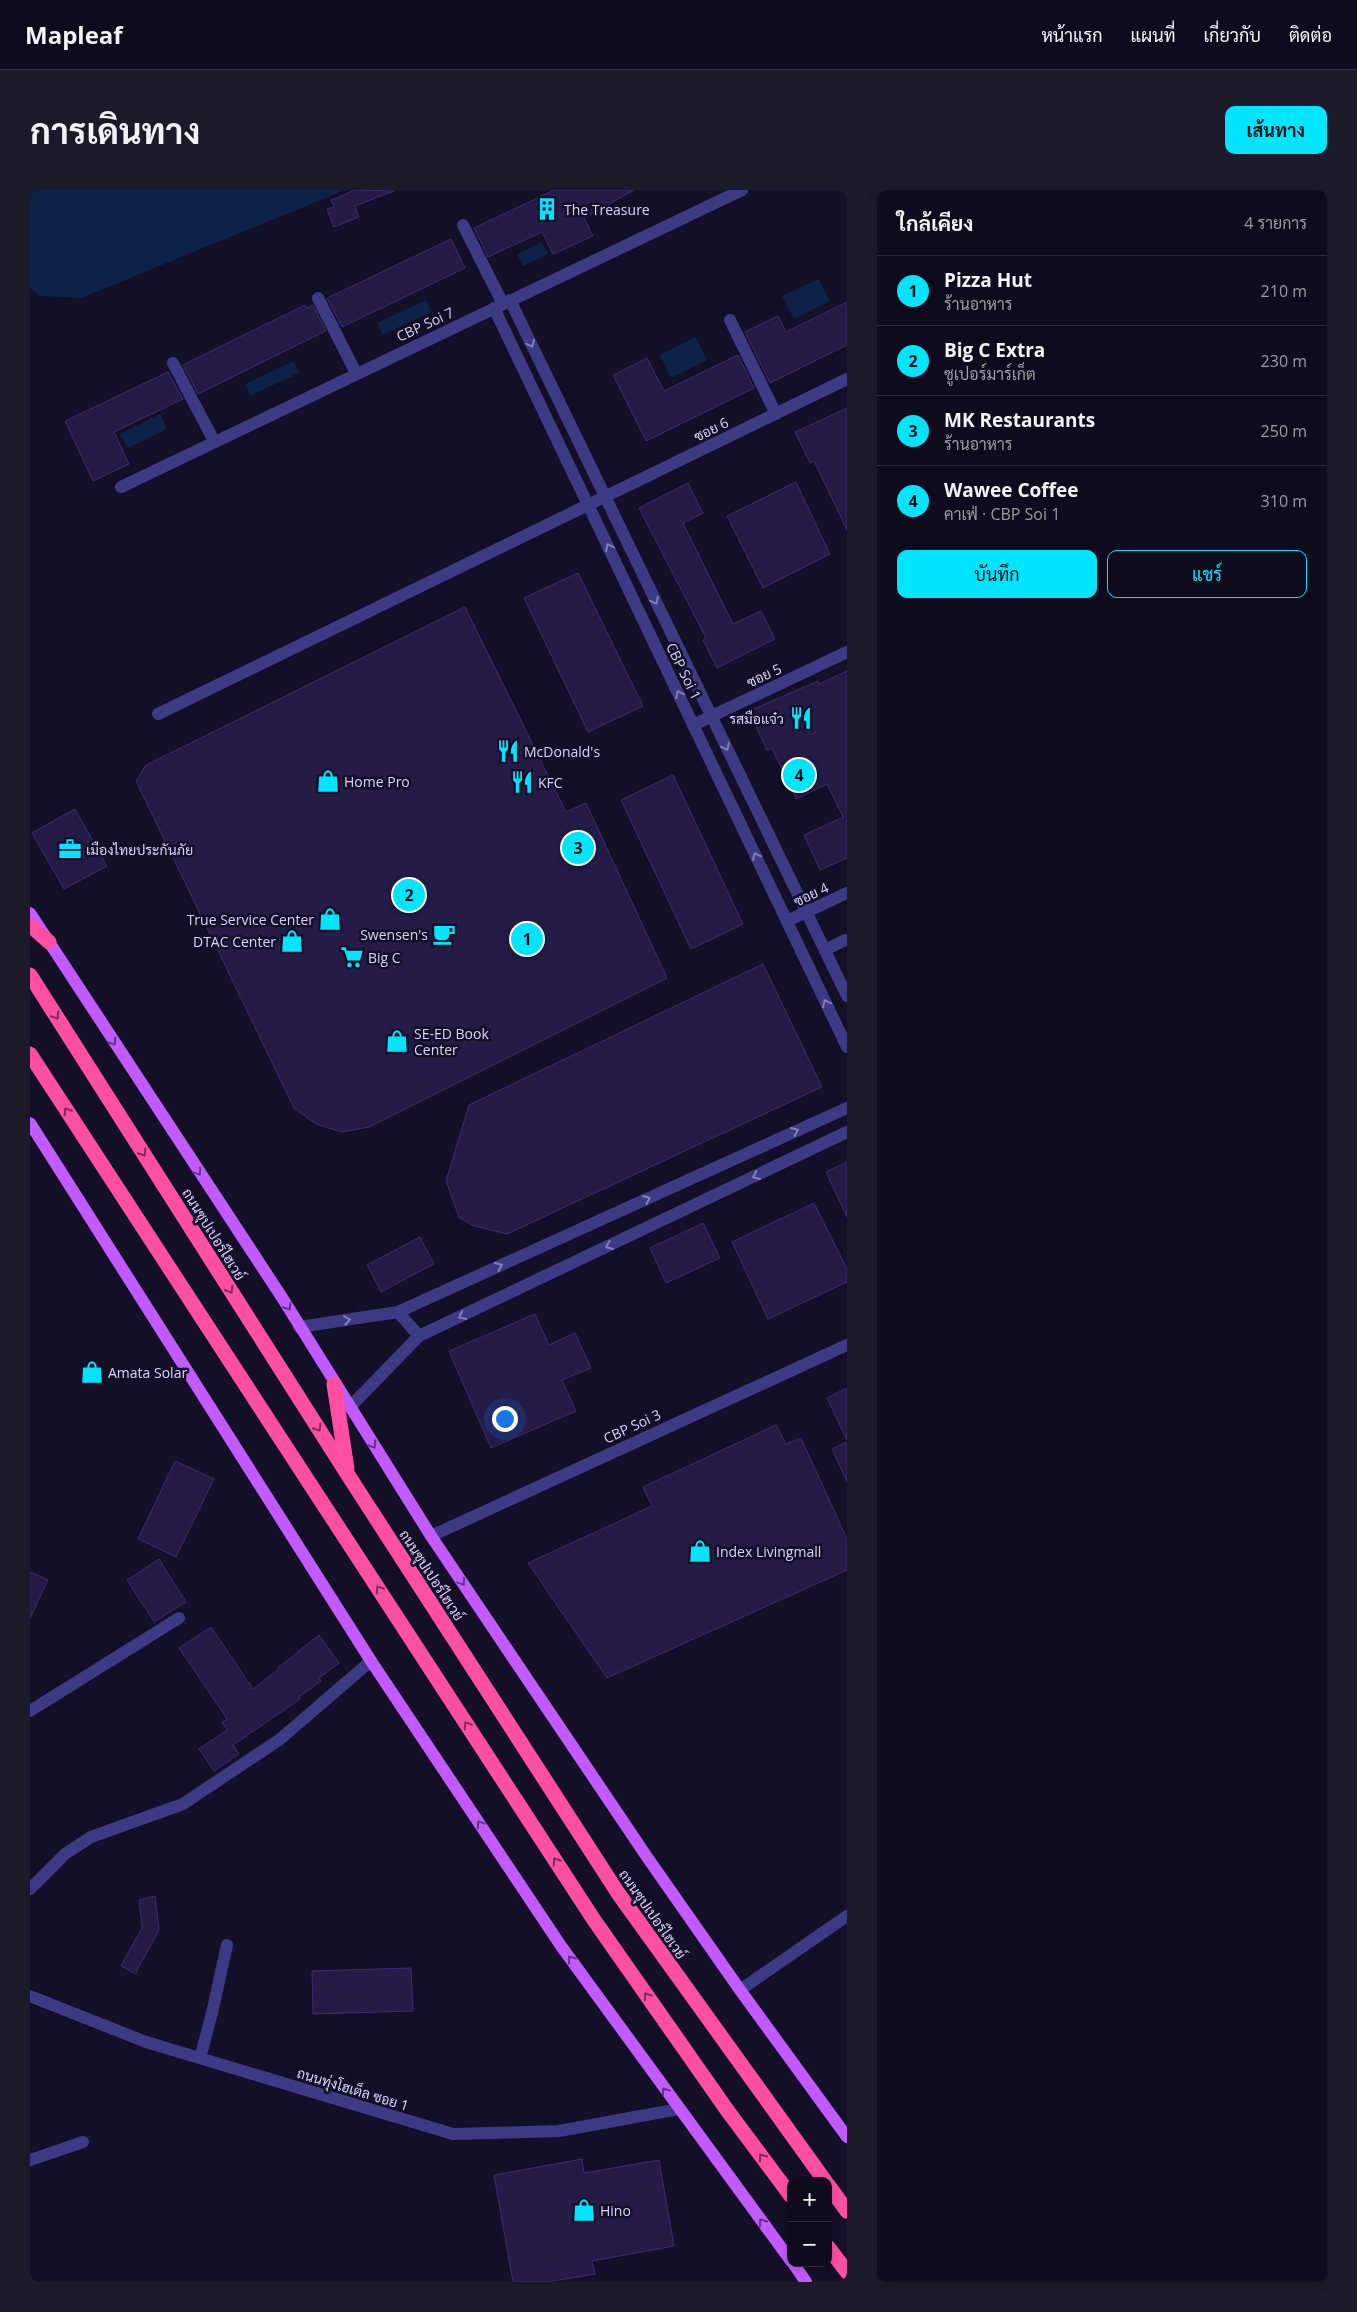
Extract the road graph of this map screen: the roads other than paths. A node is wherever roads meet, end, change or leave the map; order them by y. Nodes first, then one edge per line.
1 (742, 190) edge
2 (463, 225) dead end
3 (318, 298) dead end
4 (502, 304) junction
5 (730, 320) dead end
6 (173, 363) dead end
7 (356, 373) junction
8 (847, 379) edge
9 (776, 414) junction
10 (214, 441) junction
11 (121, 487) dead end
12 (605, 498) junction
13 (589, 506) junction
14 (847, 652) edge
15 (158, 714) dead end
16 (712, 716) junction
17 (693, 725) junction
18 (847, 894) edge
19 (806, 912) junction
20 (30, 913) edge
21 (787, 922) junction
22 (30, 925) edge
23 (845, 940) dead end
24 (49, 942) junction
25 (825, 950) junction
26 (30, 975) edge
27 (847, 996) edge
28 (847, 1047) edge
29 (30, 1054) edge
30 (847, 1108) edge
31 (30, 1123) edge
32 (847, 1132) edge
33 (398, 1312) junction
34 (299, 1327) junction
35 (420, 1336) junction
36 (847, 1345) edge
37 (334, 1384) junction
38 (349, 1408) junction
39 (348, 1475) junction
40 (431, 1536) junction
41 (179, 1618) dead end
42 (371, 1661) junction
43 (30, 1711) edge
44 (30, 1889) edge
45 (847, 1916) edge
46 (227, 1945) dead end
47 (740, 1990) junction
48 (30, 1996) edge
49 (200, 2058) junction
50 (679, 2109) junction
51 (845, 2131) edge
52 (83, 2142) dead end
53 (30, 2160) edge
54 (822, 2177) edge
55 (832, 2190) edge
56 (787, 2191) edge
57 (847, 2211) edge
58 (832, 2252) edge
59 (787, 2255) edge
60 (796, 2267) edge
61 (847, 2272) edge
62 (806, 2282) edge

1 - 4 street, CBP Soi 7
2 - 4 street
3 - 7 street
4 - 7 street, CBP Soi 7
4 -> 12 street, CBP Soi 1
4 - 13 street, CBP Soi 1
5 - 9 street
6 - 10 street
7 - 10 street, CBP Soi 7
8 - 9 street, ซอย 6
9 - 12 street, ซอย 6
10 - 11 street, CBP Soi 7
12 - 13 street, ซอย 6
12 -> 16 street, CBP Soi 1
13 - 15 street, ซอย 6
17 -> 13 street, CBP Soi 1
14 - 16 street, ซอย 5
16 - 17 street, ซอย 5
16 -> 19 street, CBP Soi 1
21 -> 17 street, CBP Soi 1
18 - 19 street, ซอย 4
19 - 21 street, ซอย 4
19 - 25 street, CBP Soi 1
20 - 24 main road
28 -> 21 street, CBP Soi 1
22 - 24 highway
23 - 25 street
24 -> 34 main road
25 - 27 street, CBP Soi 1
26 -> 39 highway, ถนนซุปเปอร์ไฮเวย์
56 -> 29 highway
33 -> 30 street
31 - 42 main road
32 -> 35 street
34 -> 33 street
33 - 35 street
34 - 37 main road
35 - 38 street
36 - 40 street, CBP Soi 3
37 - 38 main road
37 - 39 highway
38 -> 40 main road
39 - 54 highway, ถนนซุปเปอร์ไฮเวย์
40 -> 47 main road
41 - 43 street
42 - 44 street
50 -> 42 main road
45 - 47 street
46 - 49 street
47 - 51 main road
48 - 49 street, ถนนทุ่งโฮเต็ล ซอย 1
49 - 50 street, ถนนทุ่งโฮเต็ล ซอย 1
59 -> 50 main road
52 - 53 street
55 - 57 highway
58 - 61 highway
60 - 62 main road

